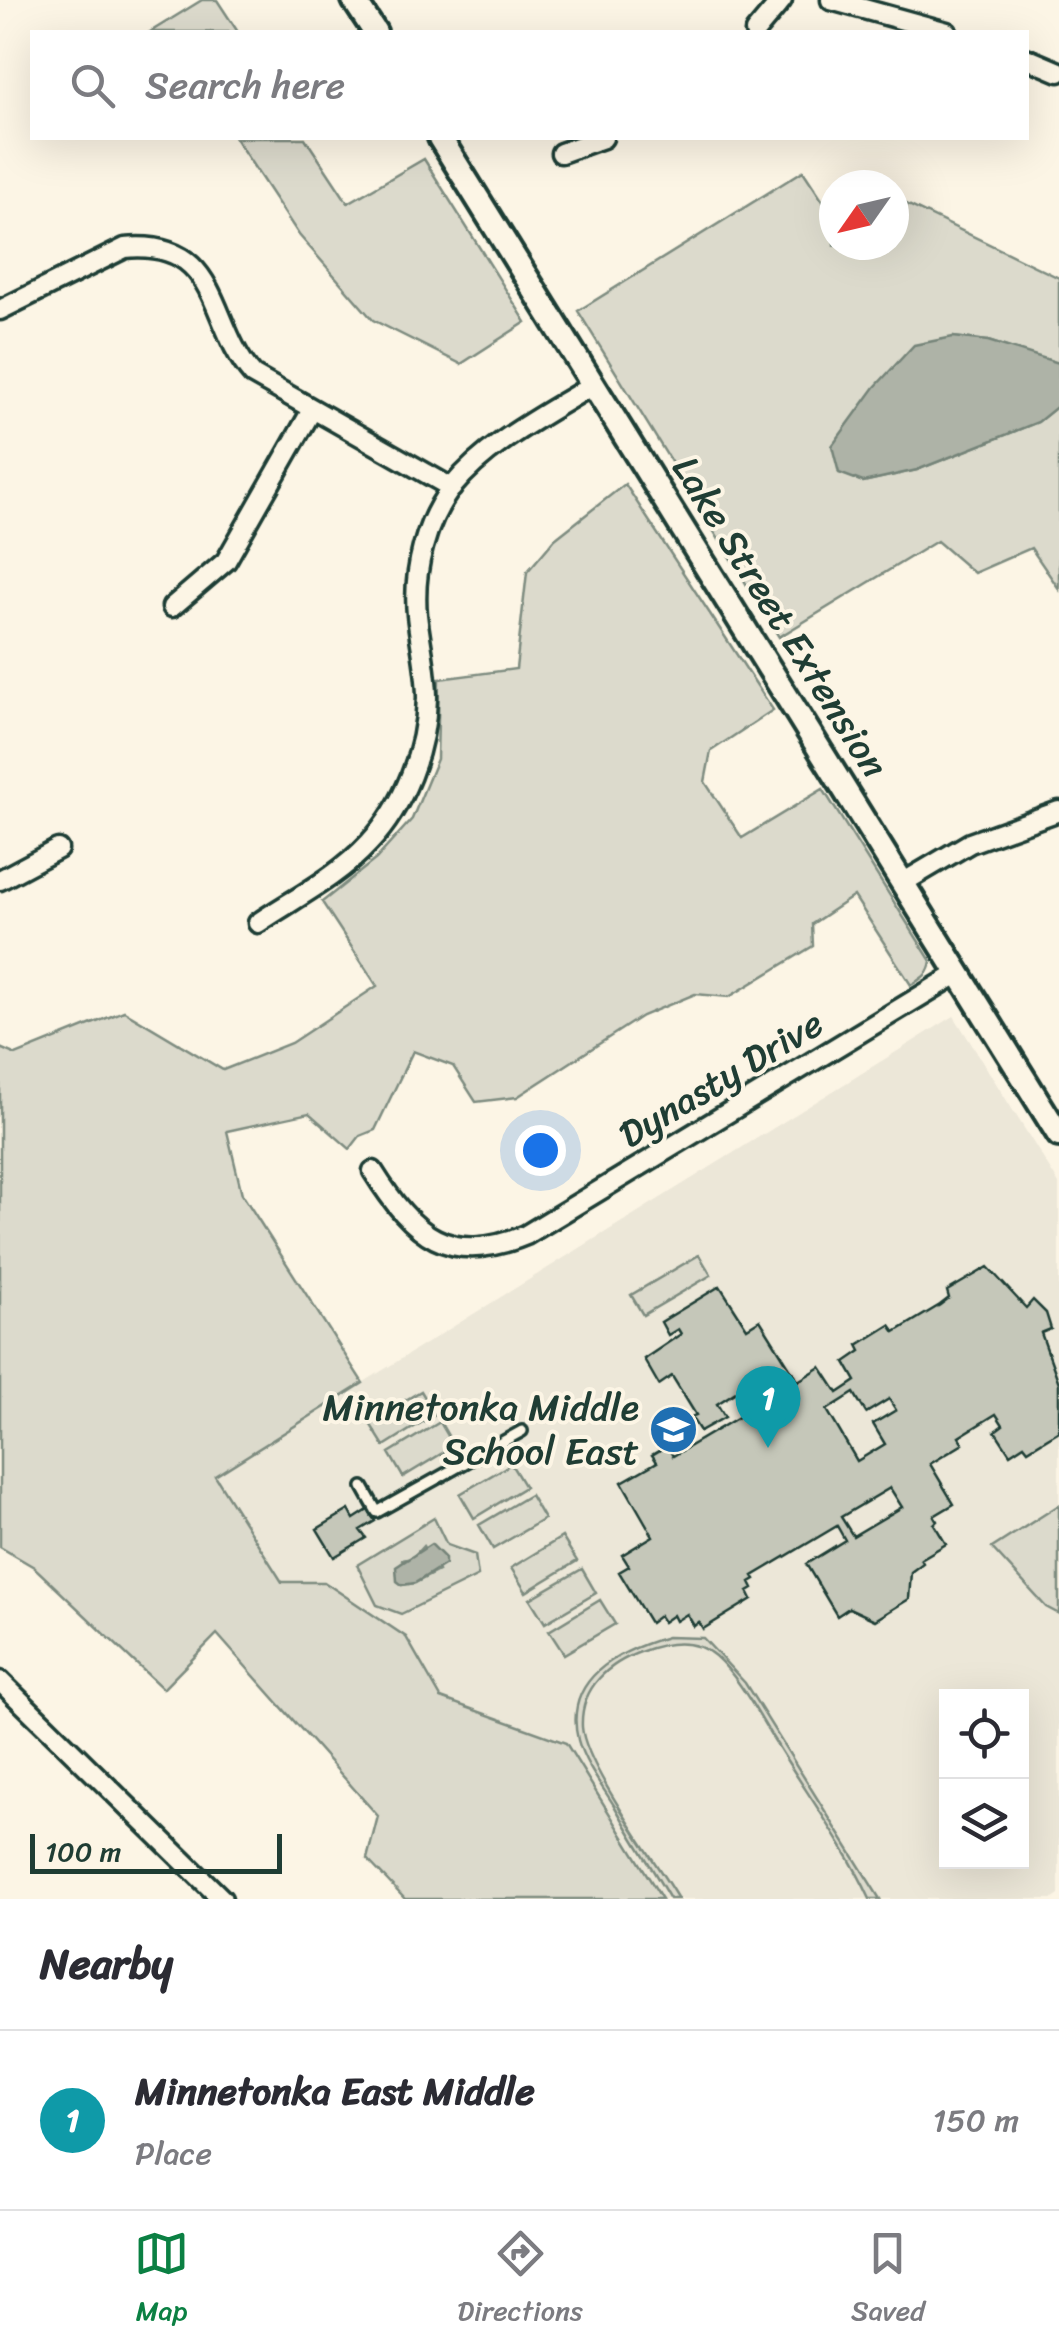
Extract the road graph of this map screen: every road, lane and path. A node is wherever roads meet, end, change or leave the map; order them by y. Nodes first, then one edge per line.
1 (354, 0) edge
2 (782, 0) edge
3 (831, 0) edge
4 (373, 30) edge
5 (757, 30) edge
6 (940, 30) edge
7 (1029, 59) edge
8 (1059, 72) edge
9 (441, 140) edge
10 (597, 140) edge
11 (561, 152) dead end
12 (0, 310) edge
13 (594, 384) junction
14 (312, 410) junction
15 (452, 488) junction
16 (172, 607) dead end
17 (1059, 811) edge
18 (58, 849) dead end
19 (0, 880) edge
20 (904, 882) junction
21 (258, 924) dead end
22 (957, 974) junction
23 (1059, 1135) edge
24 (373, 1171) dead end
25 (522, 1431) dead end
26 (363, 1487) dead end
27 (0, 1681) edge
28 (222, 1899) edge

1 - 4 street
2 - 5 street
3 - 6 street
7 - 8 street
9 - 13 street, Lake Street Extension
10 - 11 street
12 - 14 street
13 - 15 street
13 - 20 street, Lake Street Extension
14 - 15 street
14 - 16 street
15 - 21 street
17 - 20 street
18 - 19 street
20 - 22 street, Lake Street Extension
22 - 23 street, Lake Street Extension
22 - 24 street, Dynasty Drive
25 - 26 lane
27 - 28 street

